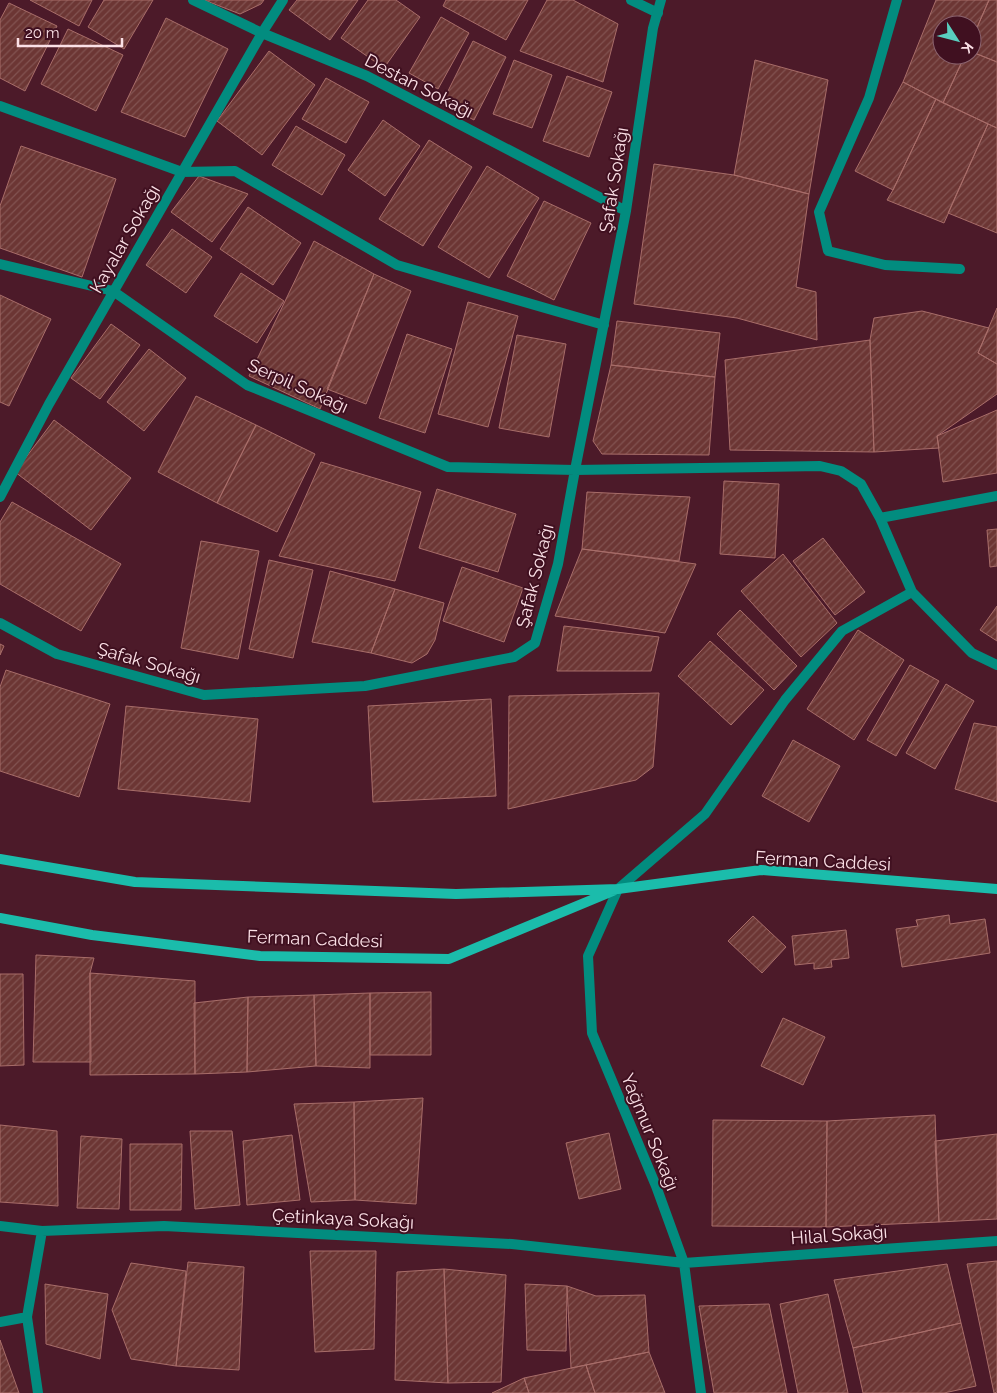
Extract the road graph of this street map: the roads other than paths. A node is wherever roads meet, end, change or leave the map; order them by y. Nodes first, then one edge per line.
1 (193, 0) edge
2 (283, 0) edge
3 (631, 0) edge
4 (661, 0) edge
5 (897, 0) edge
6 (658, 13) junction
7 (262, 33) junction
8 (0, 106) edge
9 (182, 172) junction
10 (626, 211) junction
11 (0, 264) edge
12 (960, 269) dead end
13 (113, 291) junction
14 (604, 325) junction
15 (575, 470) junction
16 (997, 496) edge
17 (0, 497) edge
18 (880, 518) junction
19 (912, 592) junction
20 (0, 622) edge
21 (997, 665) edge
22 (0, 858) edge
23 (997, 888) edge
24 (618, 889) junction
25 (0, 918) edge
26 (0, 1226) edge
27 (42, 1231) junction
28 (997, 1241) edge
29 (684, 1262) junction
30 (27, 1317) junction
31 (0, 1322) edge
32 (38, 1393) edge
33 (701, 1393) edge

1 - 7 street, Destan Sokağı
2 - 7 street, Kayalar Sokağı
3 - 6 street
4 - 6 street, Şafak Sokağı
5 - 12 street
6 - 10 street, Şafak Sokağı
7 - 9 street, Kayalar Sokağı
7 - 10 street, Destan Sokağı
8 - 9 street
9 - 13 street, Kayalar Sokağı
9 - 14 street
10 - 14 street, Şafak Sokağı
11 - 13 street, Serpil Sokağı
13 - 15 street, Serpil Sokağı
13 - 17 street, Kayalar Sokağı
14 - 15 street, Şafak Sokağı
15 - 18 street, Serpil Sokağı
15 - 20 street, Şafak Sokağı
16 - 18 street
18 - 19 street, Serpil Sokağı
19 - 21 street
19 - 24 street
22 - 24 street, Ferman Caddesi
23 - 24 street, Ferman Caddesi
24 - 25 street, Ferman Caddesi
24 - 29 street, Yağmur Sokağı
26 - 27 street, Çetinkaya Sokağı
27 - 29 street, Çetinkaya Sokağı
27 - 30 street
28 - 29 street, Hilal Sokağı
29 - 33 street, Yağmur Sokağı
30 - 31 street
30 - 32 street

